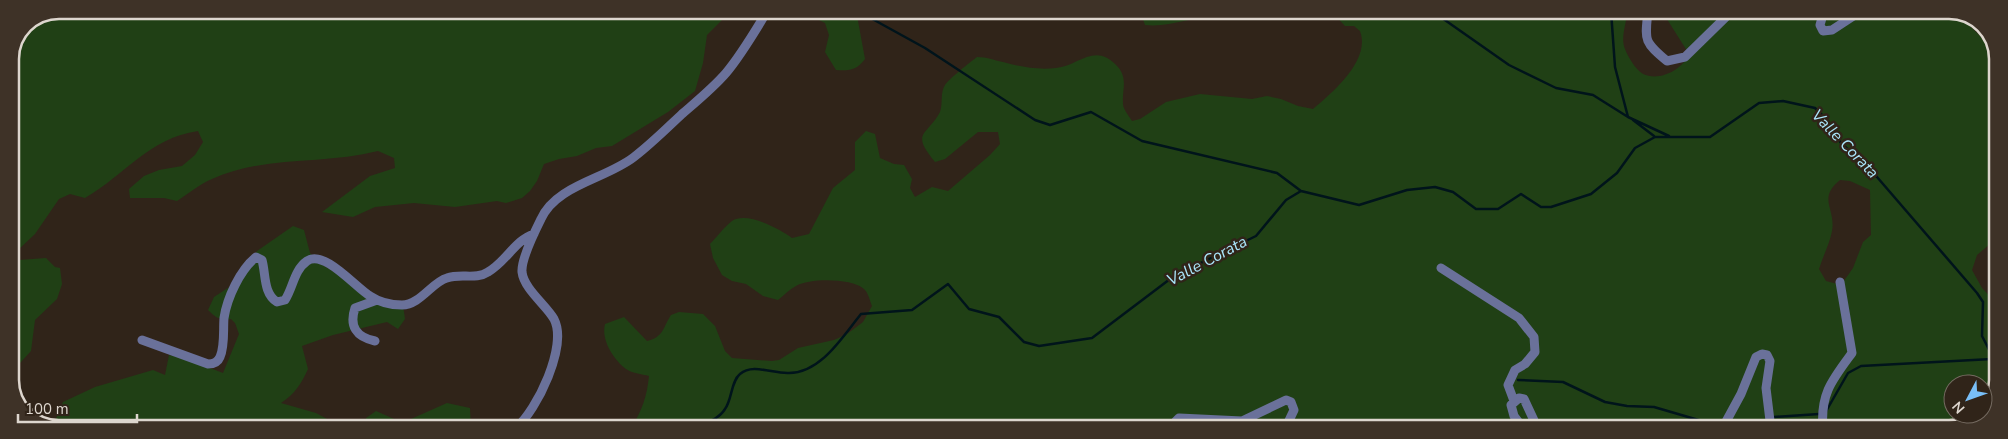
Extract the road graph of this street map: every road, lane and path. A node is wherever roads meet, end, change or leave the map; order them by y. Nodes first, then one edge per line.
1 (762, 19) edge
2 (1646, 19) edge
3 (1724, 19) edge
4 (1822, 19) edge
5 (1849, 19) edge
6 (534, 234) junction
7 (1442, 268) dead end
8 (1840, 282) dead end
9 (378, 300) junction
10 (142, 340) dead end
11 (375, 341) dead end
12 (1516, 400) junction
13 (523, 420) edge
14 (1177, 420) edge
15 (1221, 420) edge
16 (1244, 420) edge
17 (1289, 420) edge
18 (1518, 420) edge
19 (1534, 420) edge
20 (1727, 420) edge
21 (1770, 420) edge
22 (1822, 420) edge

1 - 6 street
2 - 3 street
4 - 5 street
6 - 9 street
6 - 13 street
7 - 12 street
8 - 22 street
9 - 10 street
9 - 11 street
12 - 18 street
12 - 19 street
14 - 15 street
16 - 17 street
20 - 21 street

